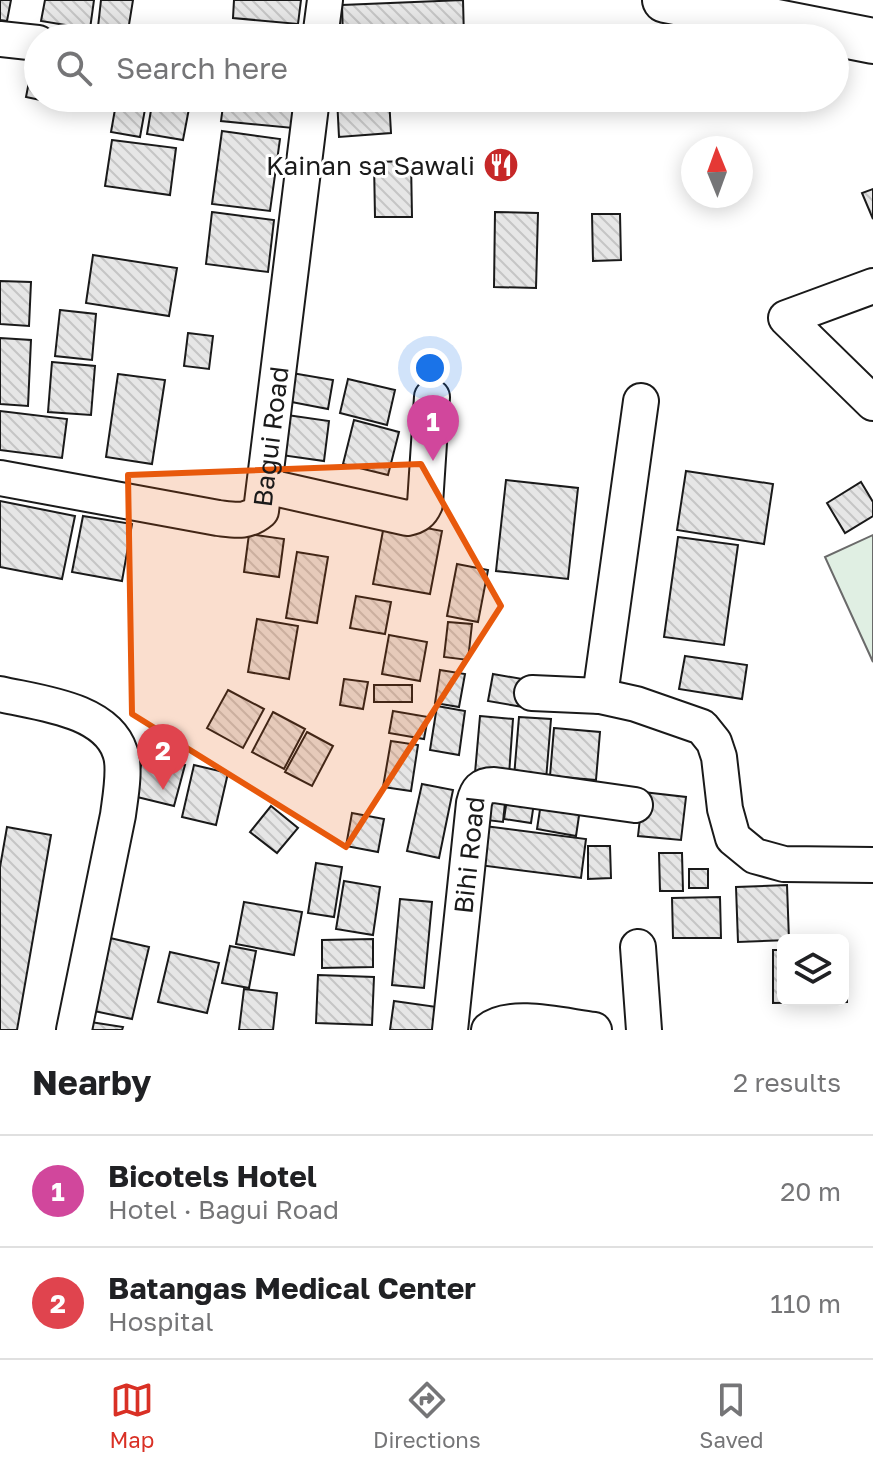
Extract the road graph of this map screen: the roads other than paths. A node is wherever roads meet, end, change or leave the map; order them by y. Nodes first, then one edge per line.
1 (325, 0) edge
2 (665, 0) edge
3 (322, 24) edge
4 (787, 24) edge
5 (849, 36) edge
6 (0, 39) edge
7 (873, 41) edge
8 (24, 42) edge
9 (310, 112) edge
10 (873, 286) edge
11 (432, 397) dead end
12 (641, 401) dead end
13 (873, 403) edge
14 (0, 478) edge
15 (265, 486) junction
16 (532, 693) dead end
17 (0, 694) edge
18 (600, 696) junction
19 (635, 805) dead end
20 (873, 865) edge
21 (638, 947) dead end
22 (74, 1030) edge
23 (450, 1030) edge
24 (489, 1030) edge
25 (594, 1030) edge
26 (644, 1030) edge

1 - 3 street
2 - 4 main road
5 - 7 main road
6 - 8 street
9 - 15 street, Bagui Road
10 - 13 street
11 - 15 street
12 - 18 street
14 - 15 street, Bagui Road
16 - 18 street
17 - 22 street
18 - 20 street
19 - 23 street, Bihi Road
21 - 26 street
24 - 25 street

